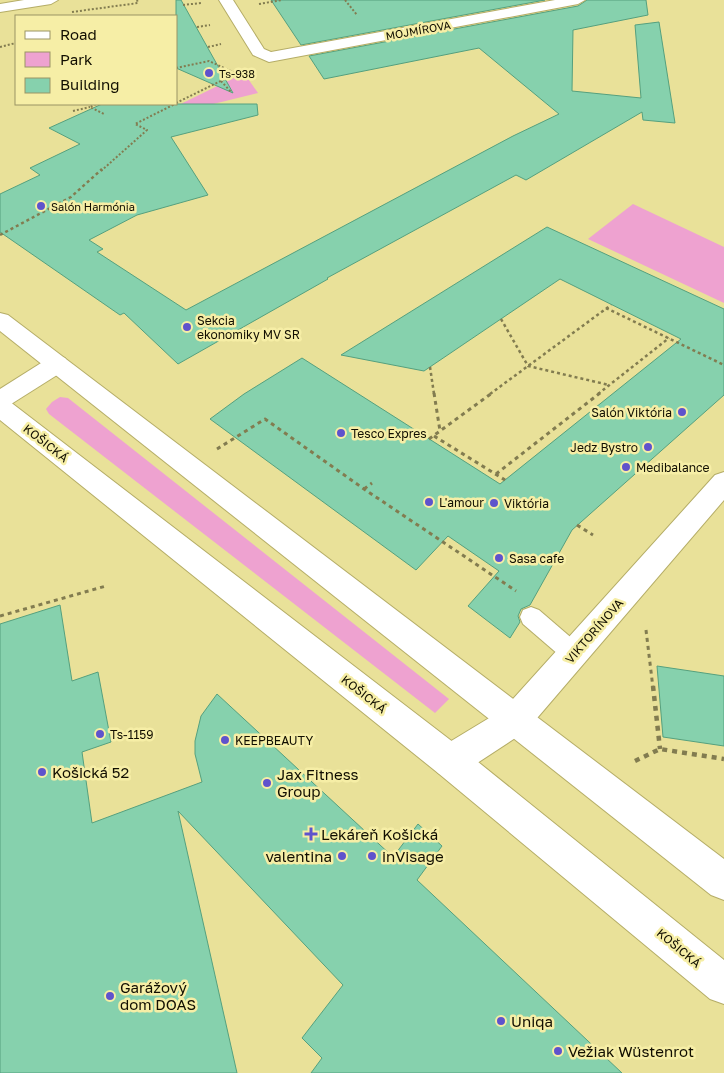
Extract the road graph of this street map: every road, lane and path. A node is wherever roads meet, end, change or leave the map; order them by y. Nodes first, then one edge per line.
1 (51, 0) edge
2 (137, 0) edge
3 (226, 0) edge
4 (282, 0) edge
5 (346, 0) edge
6 (578, 0) edge
7 (254, 5) dead end
8 (0, 8) edge
9 (72, 12) dead end
10 (357, 15) dead end
11 (15, 43) edge
12 (0, 47) edge
13 (264, 55) junction
14 (178, 68) edge
15 (236, 74) junction
16 (221, 81) junction
17 (231, 92) dead end
18 (178, 103) edge
19 (94, 105) edge
20 (174, 105) edge
21 (90, 107) junction
22 (73, 111) dead end
23 (104, 114) dead end
24 (0, 235) edge
25 (611, 305) dead end
26 (606, 308) junction
27 (501, 319) dead end
28 (0, 320) edge
29 (669, 338) junction
30 (57, 364) junction
31 (724, 365) edge
32 (528, 366) junction
33 (430, 367) dead end
34 (609, 385) junction
35 (0, 400) edge
36 (0, 407) edge
37 (440, 432) junction
38 (434, 436) junction
39 (429, 439) dead end
40 (214, 451) dead end
41 (496, 474) junction
42 (505, 480) dead end
43 (724, 482) edge
44 (372, 483) dead end
45 (364, 490) junction
46 (577, 525) dead end
47 (593, 535) dead end
48 (106, 586) dead end
49 (523, 596) dead end
50 (0, 616) edge
51 (531, 617) dead end
52 (646, 630) dead end
53 (574, 654) junction
54 (515, 720) junction
55 (660, 749) junction
56 (724, 759) edge
57 (450, 761) junction
58 (635, 761) dead end
59 (724, 882) edge
60 (724, 985) edge

1 - 8 street
2 - 9 path
3 - 13 street
4 - 7 path
5 - 10 path
6 - 13 street, MOJMÍROVA
11 - 12 path
13 - 15 path
14 - 15 path
15 - 16 path
16 - 17 path
16 - 18 path
19 - 21 path
20 - 24 path
21 - 22 path
21 - 23 path
25 - 26 path
26 - 29 path
26 - 32 path
27 - 32 path
28 - 30 street
29 - 31 path
29 - 34 path
30 - 35 street
30 - 54 street
32 - 34 path
32 - 37 path
33 - 37 path
34 - 41 path
36 - 57 street, KOŠICKÁ
37 - 38 path
38 - 39 path
38 - 41 path
40 - 45 path
41 - 42 path
43 - 53 street, VIKTORÍNOVA
44 - 45 path
45 - 49 path
46 - 47 path
48 - 50 path
51 - 53 lane
52 - 55 path
53 - 54 street, VIKTORÍNOVA
54 - 57 street, VIKTORÍNOVA
54 - 59 street
55 - 56 path
55 - 58 path
57 - 60 street, KOŠICKÁ

